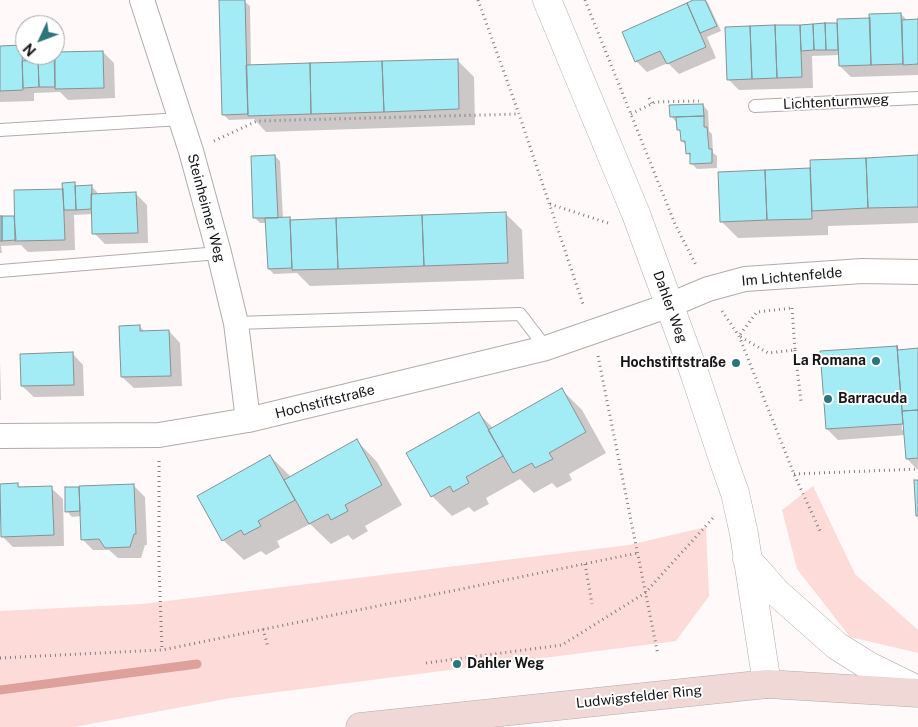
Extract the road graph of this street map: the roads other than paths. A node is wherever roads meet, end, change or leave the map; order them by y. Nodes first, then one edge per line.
1 (142, 0) edge
2 (547, 0) edge
3 (918, 98) edge
4 (754, 106) dead end
5 (182, 119) junction
6 (0, 130) edge
7 (219, 253) junction
8 (0, 270) edge
9 (918, 272) edge
10 (670, 305) junction
11 (236, 323) junction
12 (546, 348) junction
13 (248, 420) junction
14 (0, 436) edge
15 (747, 559) junction
16 (767, 684) junction
17 (918, 691) edge
18 (360, 727) edge

1 - 5 street, Steinheimer Weg
2 - 10 street, Dahler Weg
3 - 4 lane, Lichtenturmweg
5 - 6 lane
5 - 7 street, Steinheimer Weg
7 - 8 lane
7 - 11 street, Steinheimer Weg
9 - 10 street, Im Lichtenfelde
10 - 12 street, Hochstiftstraße
10 - 15 street, Dahler Weg
11 - 12 lane
11 - 13 street, Steinheimer Weg
12 - 13 street, Hochstiftstraße
13 - 14 street, Hochstiftstraße
15 - 16 street, Dahler Weg
15 - 17 street, Ludwigsfelder Ring
16 - 17 main road, Ludwigsfelder Ring
16 - 18 main road, Ludwigsfelder Ring

